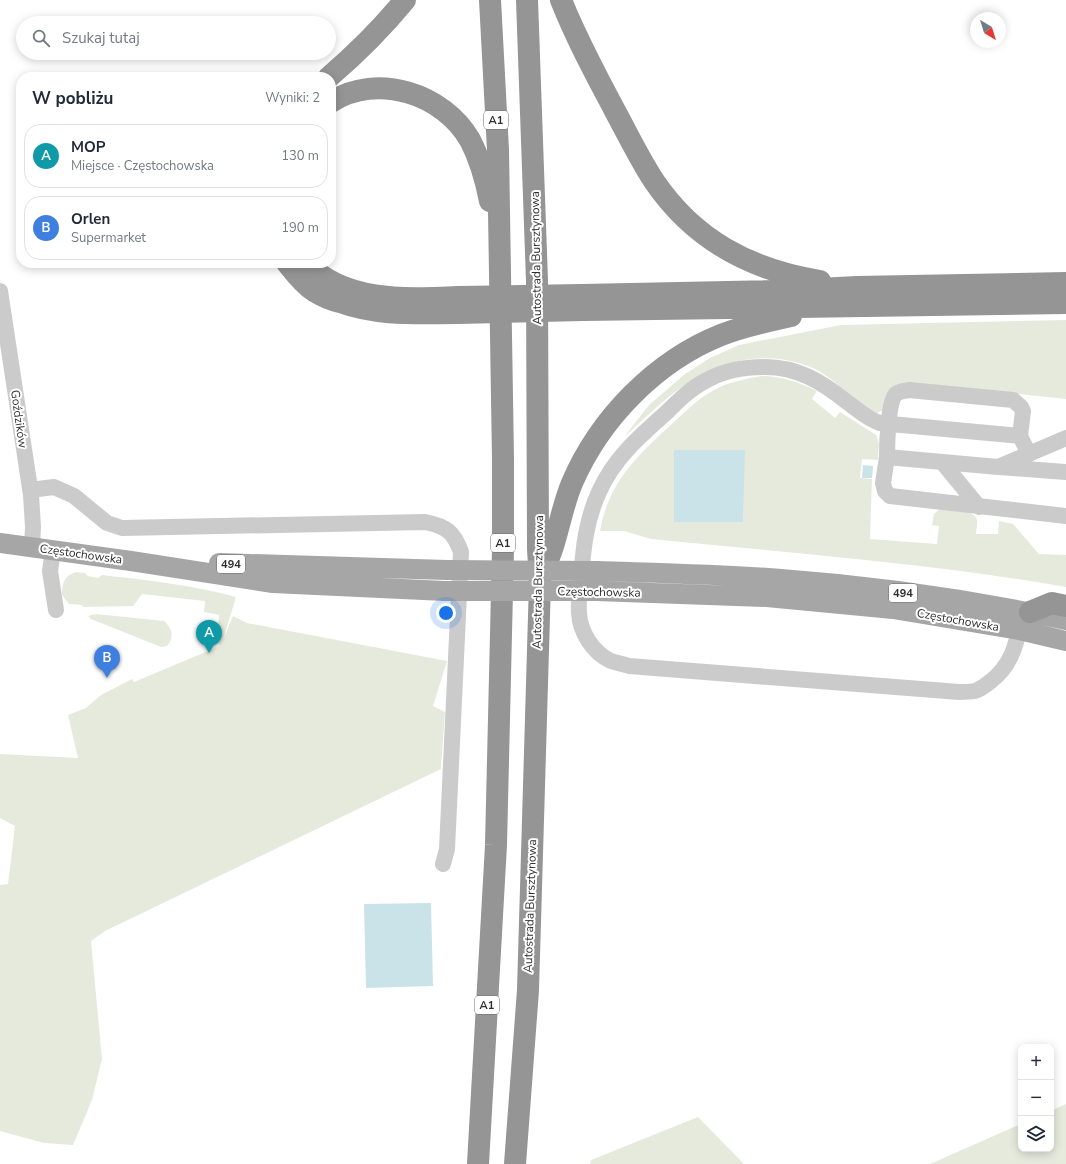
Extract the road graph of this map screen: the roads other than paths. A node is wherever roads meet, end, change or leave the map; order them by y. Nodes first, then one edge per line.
1 (405, 0) edge
2 (490, 0) edge
3 (527, 0) edge
4 (561, 0) edge
5 (336, 72) edge
6 (336, 100) edge
7 (500, 240) junction
8 (291, 268) edge
9 (312, 268) edge
10 (1066, 283) edge
11 (857, 287) junction
12 (0, 291) edge
13 (582, 302) junction
14 (1066, 303) edge
15 (458, 305) junction
16 (833, 306) junction
17 (889, 424) junction
18 (1020, 436) junction
19 (1066, 438) edge
20 (1029, 454) junction
21 (887, 457) junction
22 (942, 462) junction
23 (998, 467) junction
24 (1066, 472) edge
25 (30, 490) junction
26 (979, 507) junction
27 (1066, 516) edge
28 (0, 544) edge
29 (32, 547) junction
30 (54, 550) junction
31 (131, 561) junction
32 (540, 582) junction
33 (1066, 606) edge
34 (56, 610) dead end
35 (1024, 618) junction
36 (1066, 620) edge
37 (1066, 641) edge
38 (443, 864) dead end
39 (478, 1164) edge
40 (515, 1164) edge

1 - 5 highway
2 - 7 highway, A1
3 - 32 highway, Autostrada Bursztynowa
4 - 11 highway
6 - 7 highway
7 - 39 highway, A1
8 - 15 highway
9 - 15 highway
10 - 11 highway
11 - 13 highway
12 - 25 street, Goździków
13 - 15 highway, bridge
13 - 16 highway
14 - 16 highway
16 - 32 highway
17 - 18 street
17 - 18 street
17 - 21 street
17 - 35 street
18 - 20 street
19 - 20 street
20 - 23 street
21 - 22 street
21 - 26 street
22 - 23 street
22 - 26 street
23 - 24 street
25 - 29 street, Goździków
25 - 38 street
26 - 27 street
28 - 29 main road, 494
29 - 30 main road, Częstochowska / 494
30 - 31 main road, Częstochowska / 494
30 - 34 street
31 - 35 main road, Częstochowska / 494, bridge
31 - 35 main road, Częstochowska / 494, bridge
32 - 40 highway, Autostrada Bursztynowa
33 - 35 highway
35 - 36 main road, Częstochowska / 494
35 - 37 main road, Częstochowska / 494

